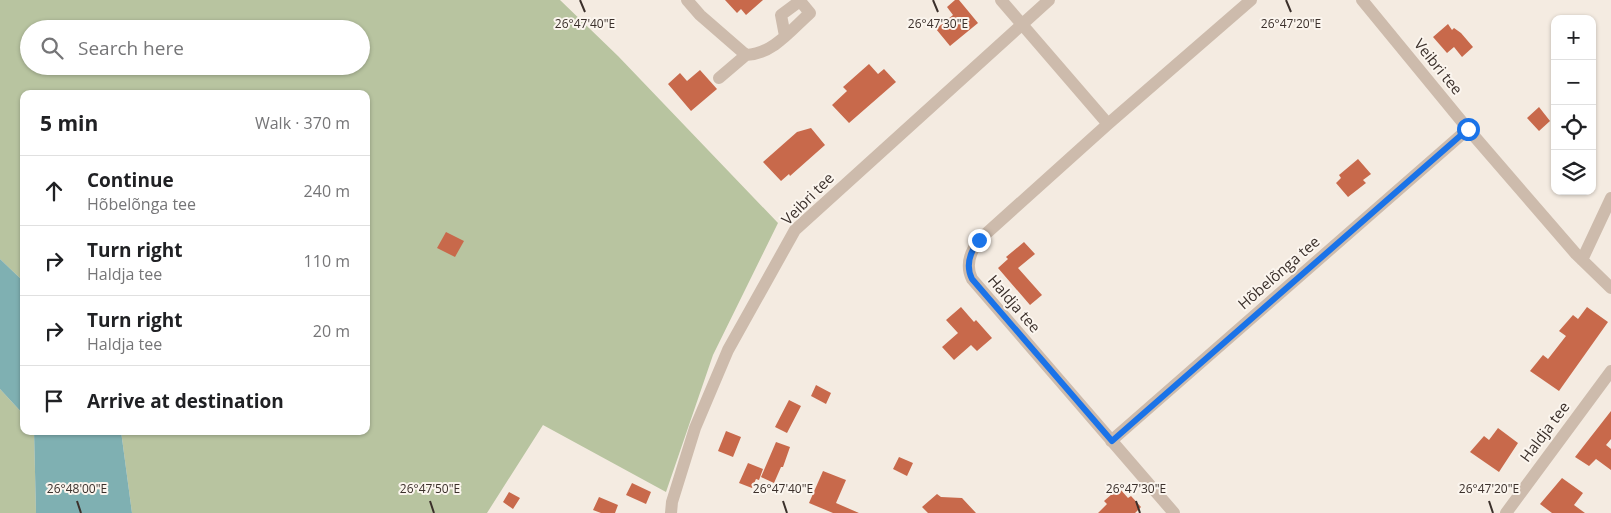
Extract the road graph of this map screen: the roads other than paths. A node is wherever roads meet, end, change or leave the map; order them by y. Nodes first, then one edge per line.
1 (687, 0) edge
2 (1001, 0) edge
3 (1049, 0) edge
4 (1250, 0) edge
5 (1362, 0) edge
6 (1022, 24) junction
7 (785, 36) dead end
8 (746, 56) junction
9 (719, 78) dead end
10 (1108, 124) junction
11 (1468, 129) junction
12 (1611, 198) edge
13 (1582, 260) junction
14 (1611, 288) edge
15 (1611, 371) edge
16 (1112, 441) junction
17 (670, 513) edge
18 (1174, 513) edge
19 (1506, 513) edge

1 - 8 street
2 - 6 street
3 - 6 street, Veibri tee
4 - 10 street, Haldja tee
5 - 11 street, Veibri tee
6 - 10 street
6 - 17 street, Veibri tee
7 - 8 street
8 - 9 street
10 - 16 street, Haldja tee
11 - 13 street, Veibri tee
11 - 16 street, Hõbelõnga tee
12 - 13 street
13 - 14 street, Veibri tee
15 - 19 street, Haldja tee
16 - 18 street, Haldja tee

